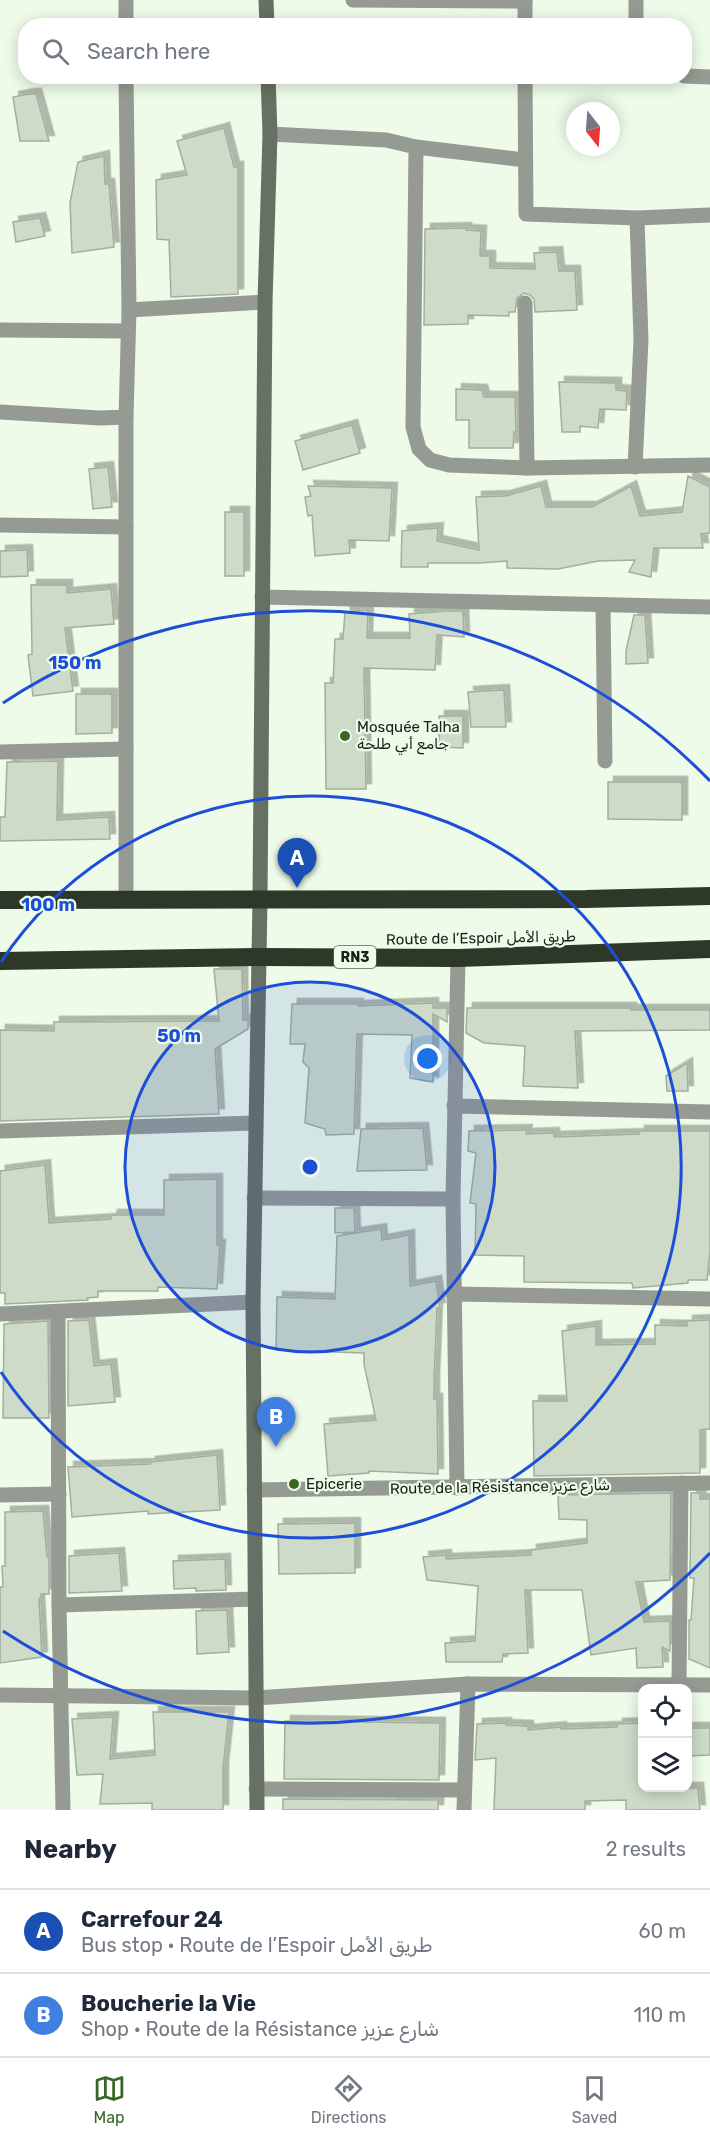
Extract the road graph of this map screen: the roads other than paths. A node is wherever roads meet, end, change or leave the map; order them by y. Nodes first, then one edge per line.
1 (126, 0) edge
2 (266, 0) edge
3 (353, 0) edge
4 (415, 0) edge
5 (636, 0) edge
6 (525, 1) edge
7 (126, 18) edge
8 (267, 18) edge
9 (525, 18) edge
10 (636, 18) edge
11 (692, 76) edge
12 (710, 76) edge
13 (126, 84) edge
14 (268, 84) edge
15 (525, 84) edge
16 (270, 134) junction
17 (416, 147) junction
18 (525, 160) junction
19 (710, 215) edge
20 (638, 218) junction
21 (265, 302) junction
22 (525, 303) dead end
23 (129, 310) junction
24 (0, 330) edge
25 (127, 331) junction
26 (0, 412) edge
27 (126, 417) junction
28 (710, 465) edge
29 (635, 467) junction
30 (527, 468) junction
31 (0, 525) edge
32 (126, 528) junction
33 (262, 597) junction
34 (603, 605) junction
35 (710, 607) edge
36 (126, 748) junction
37 (0, 752) edge
38 (605, 761) dead end
39 (710, 896) edge
40 (126, 898) junction
41 (260, 899) junction
42 (0, 900) edge
43 (710, 949) edge
44 (258, 957) junction
45 (458, 958) junction
46 (0, 961) edge
47 (454, 1106) junction
48 (710, 1112) edge
49 (255, 1123) junction
50 (0, 1131) edge
51 (254, 1197) junction
52 (453, 1199) junction
53 (453, 1294) junction
54 (710, 1299) edge
55 (253, 1302) junction
56 (58, 1312) junction
57 (0, 1314) edge
58 (681, 1483) junction
59 (710, 1483) edge
60 (457, 1488) junction
61 (254, 1490) junction
62 (59, 1494) junction
63 (0, 1495) edge
64 (255, 1599) junction
65 (59, 1605) junction
66 (468, 1684) junction
67 (679, 1684) edge
68 (638, 1685) edge
69 (692, 1685) edge
70 (710, 1685) edge
71 (0, 1695) edge
72 (60, 1696) junction
73 (256, 1698) junction
74 (256, 1789) junction
75 (464, 1790) junction
76 (63, 1810) edge
77 (257, 1810) edge
78 (464, 1810) edge

1 - 7 street
2 - 8 main road
3 - 4 street
4 - 6 street
5 - 10 street
6 - 9 street
11 - 12 street
13 - 23 street
14 - 16 main road
15 - 18 street
16 - 17 street
16 - 21 main road
17 - 18 street
17 - 30 street
18 - 20 street
19 - 20 street
20 - 29 street
21 - 23 street
21 - 33 main road
22 - 30 street
23 - 25 street
24 - 25 street
25 - 27 street
26 - 27 street
27 - 32 street
28 - 29 street
29 - 30 street
31 - 32 street
32 - 36 street
33 - 34 street
33 - 41 main road
34 - 35 street
34 - 38 street
36 - 37 street
36 - 40 street
39 - 41 highway
40 - 41 highway
40 - 42 highway
41 - 44 main road
43 - 45 highway, Route de l’Espoir طريق الأمل / RN3
44 - 45 highway, Route de l’Espoir طريق الأمل / RN3
44 - 46 highway, Route de l’Espoir طريق الأمل / RN3
44 - 49 main road
45 - 47 street
47 - 48 street
47 - 52 street
49 - 50 street
49 - 51 main road
51 - 52 street
51 - 55 main road
52 - 53 street
53 - 54 street
53 - 60 street
55 - 56 street
55 - 61 main road
56 - 57 street
56 - 62 street
58 - 59 street, Route de la Résistance شارع عزيز
58 - 60 street, Route de la Résistance شارع عزيز
58 - 67 street
60 - 61 street, Route de la Résistance شارع عزيز
61 - 64 main road
62 - 63 street
62 - 65 street
64 - 65 street
64 - 73 main road
65 - 72 street
66 - 68 street
66 - 73 street
66 - 75 street
69 - 70 street
71 - 72 street
72 - 73 street
72 - 76 street
73 - 74 main road
74 - 75 street
74 - 77 main road
75 - 78 street

